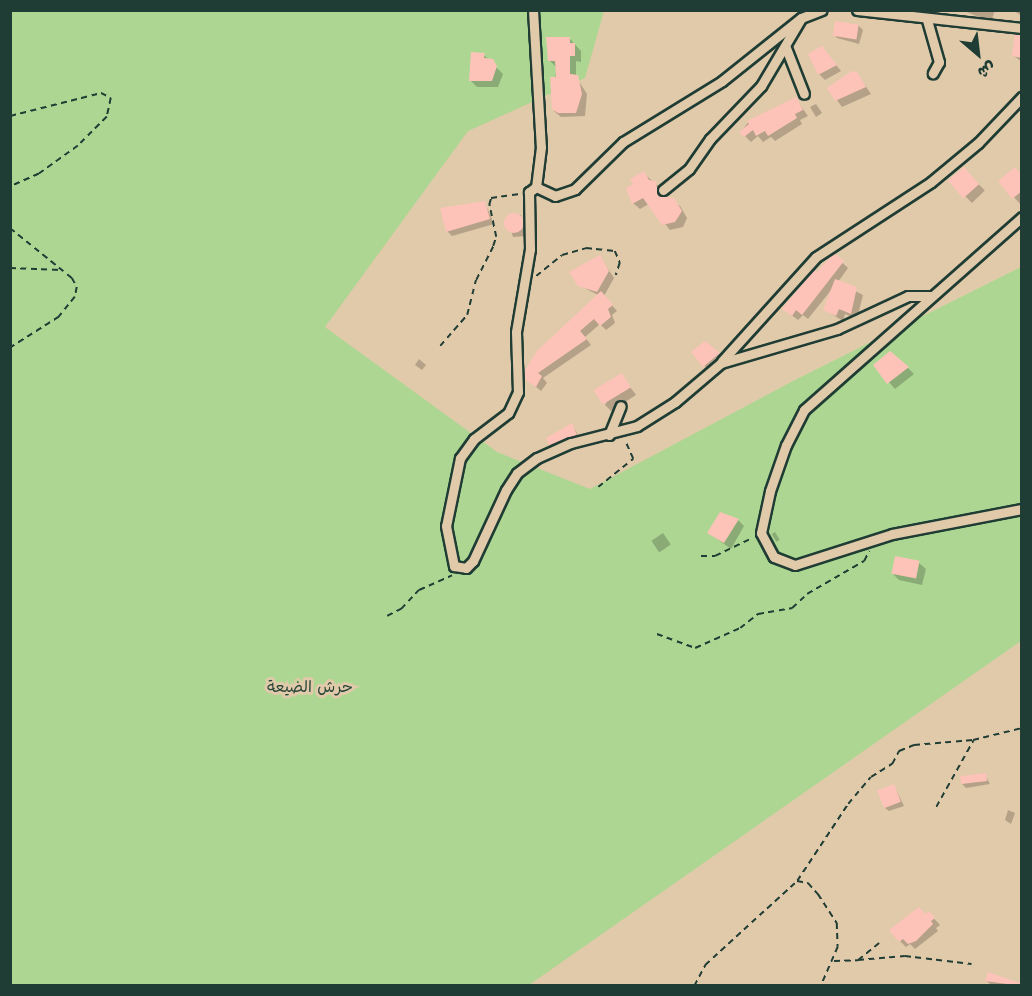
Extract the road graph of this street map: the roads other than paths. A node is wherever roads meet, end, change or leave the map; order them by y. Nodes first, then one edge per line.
1 (533, 10) edge
2 (822, 10) edge
3 (857, 10) edge
4 (941, 10) edge
5 (801, 18) junction
6 (927, 20) junction
7 (944, 22) junction
8 (1022, 28) edge
9 (786, 48) junction
10 (933, 73) dead end
11 (804, 94) dead end
12 (1022, 98) edge
13 (533, 190) junction
14 (663, 190) dead end
15 (1022, 217) edge
16 (930, 296) junction
17 (721, 363) junction
18 (621, 406) dead end
19 (614, 434) junction
20 (1022, 509) edge

1 - 13 street
2 - 5 street
3 - 6 street
4 - 7 street
5 - 9 street
5 - 13 street
6 - 7 street
6 - 10 street
7 - 8 street
9 - 11 street
9 - 14 street
12 - 17 street
13 - 19 street
15 - 16 street
16 - 17 street
16 - 20 street
17 - 19 street
18 - 19 street

